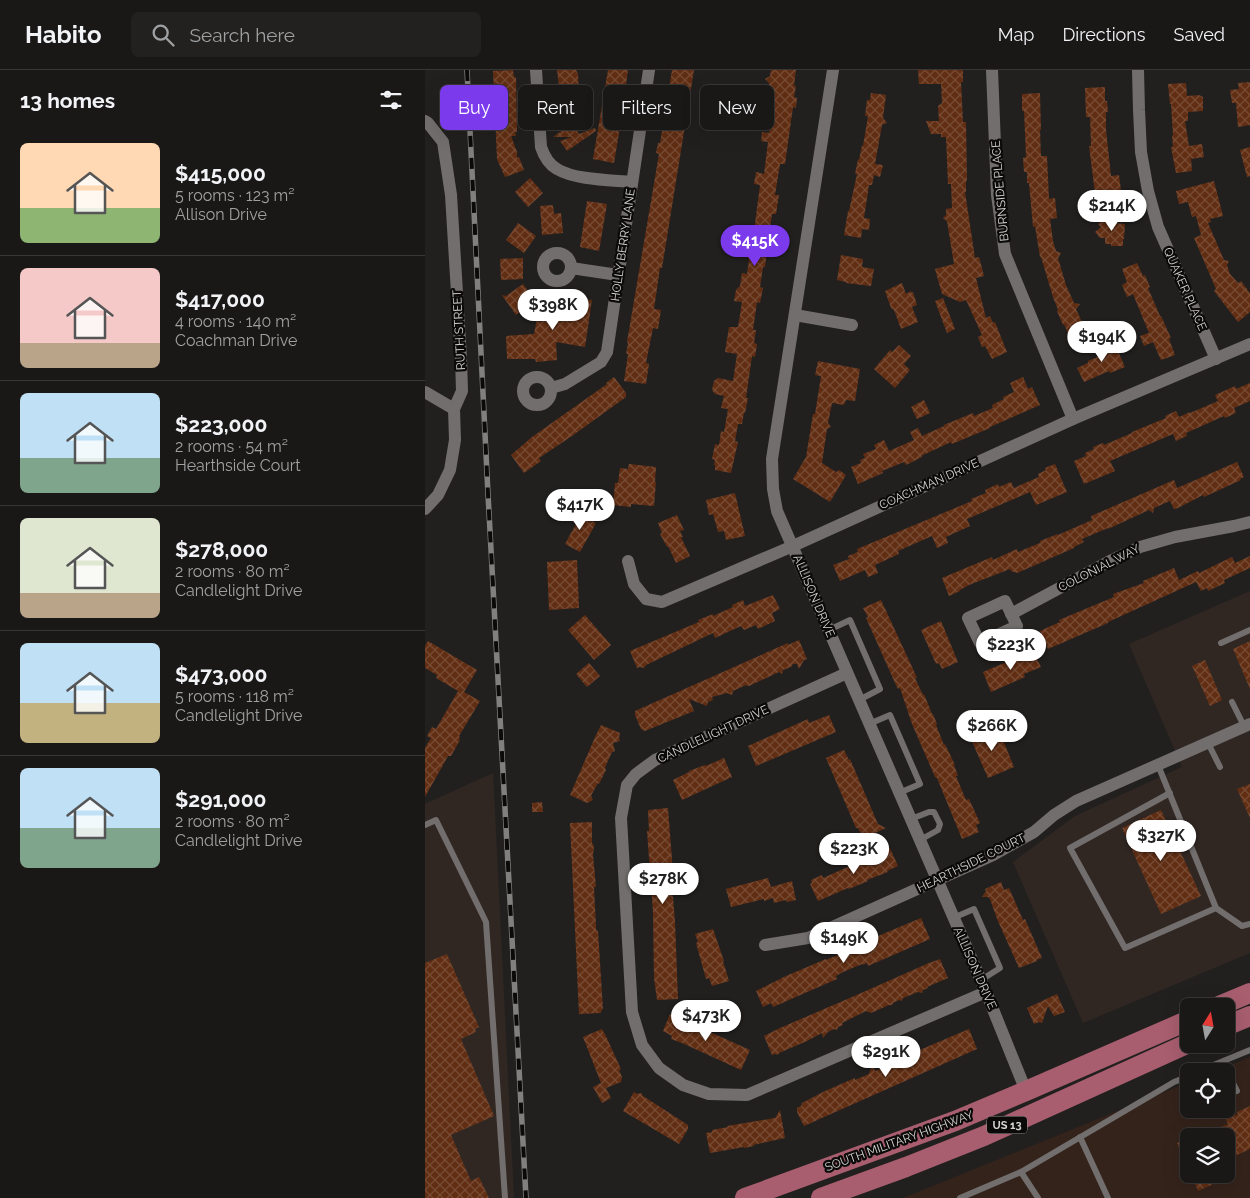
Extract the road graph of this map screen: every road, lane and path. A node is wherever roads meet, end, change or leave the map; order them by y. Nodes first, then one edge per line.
1 (536, 70) edge
2 (649, 70) edge
3 (833, 70) edge
4 (992, 70) edge
5 (1138, 70) edge
6 (425, 121) edge
7 (632, 182) junction
8 (571, 268) dead end
9 (618, 275) junction
10 (795, 315) junction
11 (852, 325) dead end
12 (1250, 344) edge
13 (1216, 359) junction
14 (551, 388) dead end
15 (425, 392) edge
16 (454, 409) junction
17 (1073, 419) junction
18 (425, 509) edge
19 (1250, 522) edge
20 (793, 546) junction
21 (628, 561) dead end
22 (1011, 614) dead end
23 (829, 630) junction
24 (1250, 630) edge
25 (1221, 643) dead end
26 (847, 673) junction
27 (859, 700) junction
28 (1232, 702) dead end
29 (869, 724) junction
30 (1247, 725) edge
31 (1208, 743) junction
32 (1158, 765) junction
33 (1220, 767) dead end
34 (899, 793) junction
35 (1170, 793) junction
36 (911, 819) junction
37 (425, 825) edge
38 (920, 840) junction
39 (938, 881) junction
40 (1216, 908) junction
41 (953, 918) junction
42 (1250, 924) edge
43 (765, 945) dead end
44 (981, 980) junction
45 (986, 992) junction
46 (1250, 993) edge
47 (1235, 999) edge
48 (1250, 1016) edge
49 (1235, 1022) edge
50 (1180, 1024) edge
51 (1180, 1047) edge
52 (1250, 1050) edge
53 (1221, 1062) joint
54 (1180, 1079) edge
55 (1026, 1091) junction
56 (1237, 1091) dead end
57 (1080, 1137) junction
58 (1021, 1172) junction
59 (505, 1198) edge
60 (745, 1198) edge
61 (821, 1198) edge
62 (960, 1198) edge
63 (1038, 1198) edge
64 (1108, 1198) edge

1 - 7 street
2 - 7 street, HOLLY BERRY LANE
3 - 10 street, ALLISON DRIVE
4 - 17 street, BURNSIDE PLACE
5 - 13 street, QUAKER PLACE
6 - 16 street, RUTH STREET
7 - 9 street, HOLLY BERRY LANE
8 - 9 street
9 - 14 street, HOLLY BERRY LANE
10 - 11 street
10 - 20 street, ALLISON DRIVE
12 - 13 street, COACHMAN DRIVE
13 - 17 street, COACHMAN DRIVE
15 - 16 street
16 - 18 street, RUTH STREET
17 - 20 street, COACHMAN DRIVE
19 - 22 street, COLONIAL WAY
20 - 21 street, COACHMAN DRIVE
20 - 23 street, ALLISON DRIVE
23 - 26 street, ALLISON DRIVE
23 - 27 lane
24 - 25 lane
26 - 27 street, ALLISON DRIVE
26 - 45 street, CANDLELIGHT DRIVE
27 - 29 street, ALLISON DRIVE
28 - 30 lane
29 - 34 street, ALLISON DRIVE
29 - 34 lane
30 - 31 street, HEARTHSIDE COURT
31 - 32 street, HEARTHSIDE COURT
31 - 33 lane
32 - 35 lane
32 - 39 street, HEARTHSIDE COURT
34 - 36 street, ALLISON DRIVE
35 - 40 lane
35 - 40 lane
36 - 38 street, ALLISON DRIVE
36 - 38 lane
37 - 59 lane
38 - 39 street, ALLISON DRIVE
39 - 41 street, ALLISON DRIVE
39 - 43 street, HEARTHSIDE COURT
40 - 42 lane
41 - 44 street, ALLISON DRIVE
41 - 44 lane
44 - 45 street, ALLISON DRIVE
45 - 55 street, ALLISON DRIVE
46 - 47 main road
48 - 49 main road
50 - 55 main road, SOUTH MILITARY HIGHWAY / US 13
51 - 61 main road, SOUTH MILITARY HIGHWAY / US 13
52 - 53 lane
53 - 56 lane
54 - 57 lane
55 - 60 main road, SOUTH MILITARY HIGHWAY / US 13
57 - 58 lane
57 - 64 lane
58 - 62 lane
58 - 63 lane

